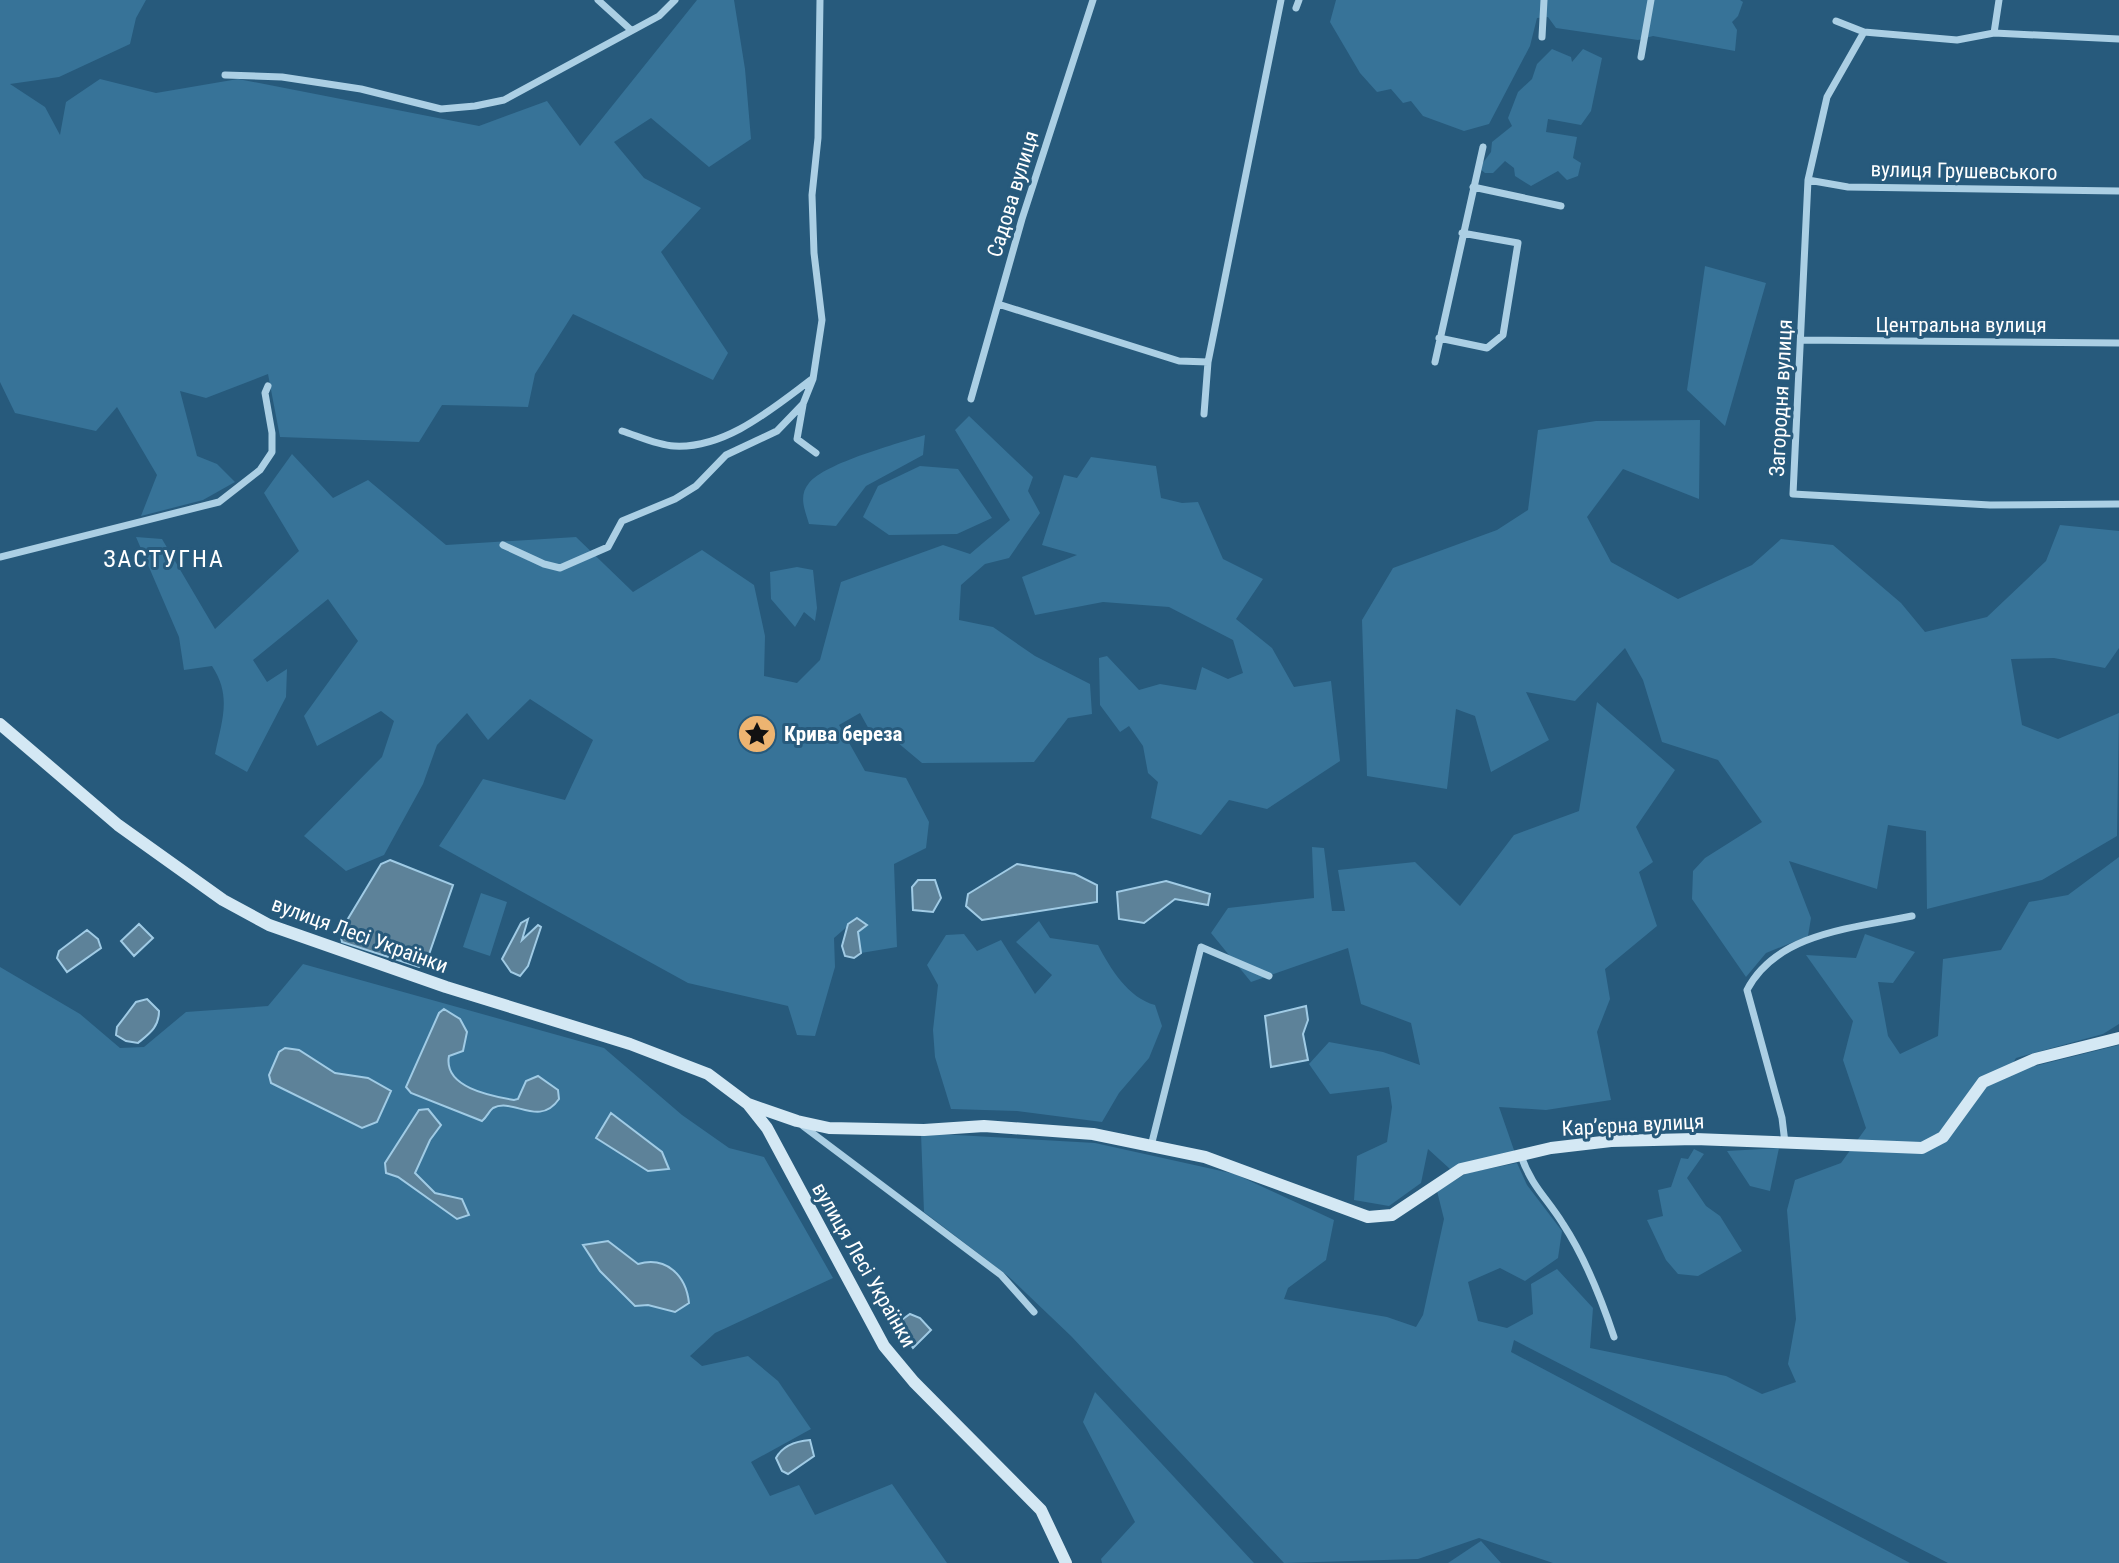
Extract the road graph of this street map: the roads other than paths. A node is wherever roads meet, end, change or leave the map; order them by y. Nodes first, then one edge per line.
1 (598, 0) edge
2 (675, 0) edge
3 (820, 0) edge
4 (1093, 0) edge
5 (1281, 0) edge
6 (1544, 0) edge
7 (1651, 0) edge
8 (1999, 0) edge
9 (1836, 21) dead end
10 (632, 30) junction
11 (1864, 33) junction
12 (1994, 33) junction
13 (1542, 37) dead end
14 (2119, 39) edge
15 (1641, 57) dead end
16 (225, 75) dead end
17 (1483, 147) dead end
18 (1808, 180) junction
19 (1473, 187) junction
20 (2119, 191) edge
21 (1561, 206) dead end
22 (1462, 233) junction
23 (998, 304) junction
24 (1439, 338) junction
25 (1802, 340) junction
26 (2119, 343) edge
27 (1208, 362) junction
28 (1435, 362) dead end
29 (813, 379) junction
30 (268, 386) dead end
31 (971, 400) dead end
32 (803, 404) junction
33 (1204, 414) dead end
34 (622, 431) dead end
35 (816, 453) dead end
36 (2119, 504) edge
37 (503, 545) dead end
38 (0, 557) edge
39 (0, 724) edge
40 (1912, 916) dead end
41 (1269, 976) dead end
42 (2119, 1038) edge
43 (748, 1104) junction
44 (792, 1120) junction
45 (770, 1135) junction
46 (1785, 1144) junction
47 (1151, 1146) junction
48 (1521, 1156) junction
49 (1034, 1312) dead end
50 (1614, 1337) dead end
51 (1066, 1563) edge

1 - 10 street
2 - 10 street
3 - 29 street
4 - 23 street, Садова вулиця
5 - 27 street
6 - 13 street
7 - 15 street
8 - 12 street
9 - 11 street
10 - 16 street
11 - 12 street
11 - 18 street, Загородня вулиця
12 - 14 street
17 - 19 street
18 - 20 street, вулиця Грушевського
18 - 25 street, Загородня вулиця
19 - 21 street
19 - 22 street
22 - 24 street
22 - 24 street
23 - 27 street
23 - 31 street, Садова вулиця
24 - 28 street
25 - 26 street, Центральна вулиця
25 - 36 street, Загородня вулиця
27 - 33 street
29 - 32 street
29 - 34 street
30 - 38 street
32 - 35 street
32 - 37 street
39 - 43 street, вулиця Лесі Українки
40 - 46 street
41 - 47 street
42 - 46 street, Карʼєрна вулиця
43 - 44 street, вулиця Лесі Українки
43 - 45 street, вулиця Лесі Українки
44 - 45 street
44 - 47 street, вулиця Лесі Українки
44 - 49 street
45 - 51 street, вулиця Лесі Українки
46 - 48 street, Карʼєрна вулиця
47 - 48 street, Карʼєрна вулиця
48 - 50 street

